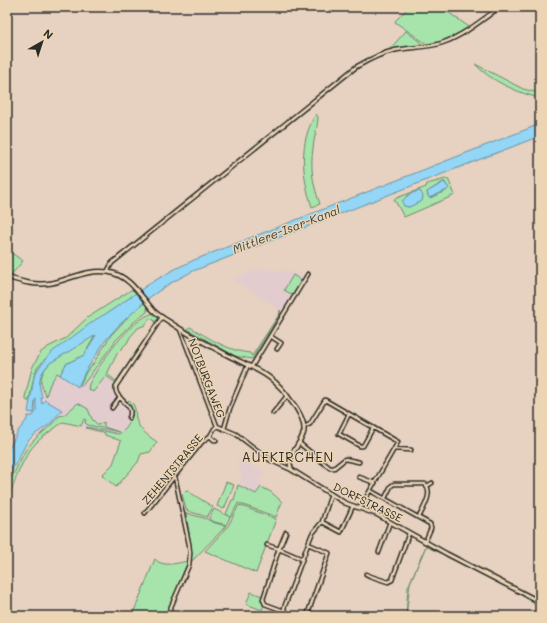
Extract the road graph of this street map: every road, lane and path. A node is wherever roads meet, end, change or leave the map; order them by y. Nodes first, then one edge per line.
1 (500, 7) edge
2 (107, 272) junction
3 (308, 274) dead end
4 (7, 277) edge
5 (162, 317) junction
6 (180, 328) junction
7 (270, 336) junction
8 (277, 349) dead end
9 (250, 365) junction
10 (287, 395) junction
11 (120, 397) junction
12 (112, 408) dead end
13 (273, 413) dead end
14 (349, 414) junction
15 (129, 418) dead end
16 (217, 426) junction
17 (304, 427) junction
18 (373, 428) junction
19 (224, 429) junction
20 (210, 436) junction
21 (216, 440) dead end
22 (299, 443) junction
23 (394, 449) junction
24 (411, 450) dead end
25 (360, 462) dead end
26 (284, 466) junction
27 (290, 466) junction
28 (292, 470) junction
29 (175, 477) junction
30 (359, 477) dead end
31 (375, 483) junction
32 (432, 483) dead end
33 (427, 486) junction
34 (371, 491) junction
35 (331, 494) junction
36 (385, 498) junction
37 (353, 506) junction
38 (360, 508) junction
39 (145, 513) dead end
40 (419, 517) junction
41 (322, 522) junction
42 (390, 522) junction
43 (286, 532) dead end
44 (409, 533) junction
45 (425, 542) junction
46 (308, 544) junction
47 (267, 545) dead end
48 (279, 549) junction
49 (378, 552) dead end
50 (302, 559) junction
51 (366, 574) dead end
52 (540, 602) edge
53 (284, 611) junction
54 (167, 616) edge
55 (290, 616) edge
56 (307, 616) edge

1 - 2 street
2 - 4 street
2 - 5 street
3 - 7 street
5 - 6 street
5 - 11 street
6 - 9 street
6 - 16 street, NOTBURGAWEG
7 - 8 street
7 - 9 street
9 - 10 street
9 - 19 street
10 - 13 street
10 - 17 street
11 - 12 street
11 - 15 street
14 - 17 street
14 - 18 street
14 - 18 street
16 - 19 street, NOTBURGAWEG
16 - 20 street, ZEHENTSTRASSE
17 - 22 street
18 - 23 street
19 - 26 street, NOTBURGAWEG
20 - 21 street
20 - 29 street, ZEHENTSTRASSE
22 - 25 street
22 - 27 street
23 - 24 street
23 - 31 street
26 - 27 street
26 - 28 street, NOTBURGAWEG
27 - 28 street
28 - 35 street, DORFSTRASSE
29 - 39 street, ZEHENTSTRASSE
29 - 54 street
30 - 31 street
31 - 34 street
32 - 33 street
33 - 36 street
33 - 40 street
34 - 36 street
34 - 38 street
35 - 37 street, DORFSTRASSE
35 - 41 street
36 - 40 street
37 - 38 street, DORFSTRASSE
37 - 41 street
38 - 42 street, DORFSTRASSE
40 - 45 street
41 - 46 street
42 - 44 street, DORFSTRASSE
42 - 49 street
43 - 48 street
44 - 45 street, DORFSTRASSE
44 - 51 street
45 - 52 street, DORFSTRASSE
46 - 50 street
46 - 56 street
47 - 48 street
48 - 50 street
48 - 53 street
50 - 53 street
53 - 55 street

